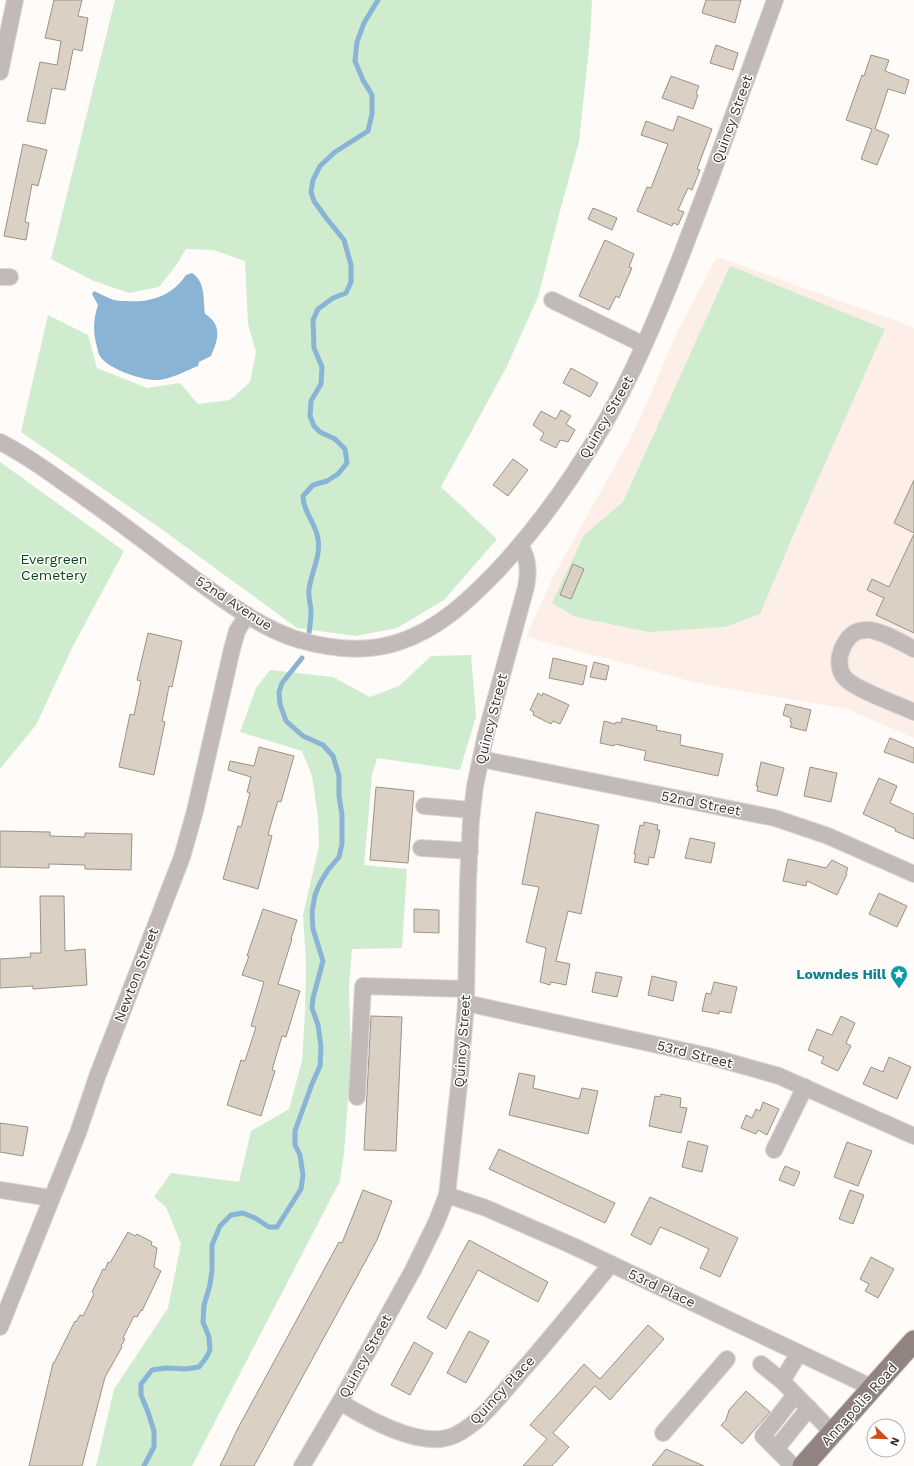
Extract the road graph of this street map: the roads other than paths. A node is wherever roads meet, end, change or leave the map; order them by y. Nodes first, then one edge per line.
1 (16, 0) edge
2 (775, 0) edge
3 (0, 72) edge
4 (552, 300) dead end
5 (644, 345) junction
6 (0, 442) edge
7 (520, 546) junction
8 (247, 615) junction
9 (914, 649) edge
10 (914, 712) edge
11 (481, 759) junction
12 (424, 806) dead end
13 (472, 810) junction
14 (422, 848) dead end
15 (470, 851) junction
16 (914, 874) edge
17 (466, 996) junction
18 (805, 1087) junction
19 (357, 1098) dead end
20 (914, 1136) edge
21 (774, 1150) dead end
22 (0, 1190) edge
23 (448, 1195) junction
24 (51, 1198) junction
25 (611, 1264) junction
26 (0, 1327) edge
27 (914, 1341) edge
28 (799, 1353) junction
29 (727, 1359) dead end
30 (761, 1364) dead end
31 (782, 1381) junction
32 (873, 1388) junction
33 (795, 1395) junction
34 (340, 1402) junction
35 (809, 1408) junction
36 (663, 1433) dead end
37 (833, 1433) junction
38 (776, 1449) junction
39 (302, 1466) edge
40 (793, 1466) edge
41 (803, 1466) edge

1 - 3 street
2 - 5 street, Quincy Street
4 - 5 street
5 - 7 street, Quincy Street
6 - 8 street, 52nd Avenue
7 - 8 street, 52nd Avenue
7 - 11 street, Quincy Street
8 - 24 street, Newton Street
9 - 10 street
11 - 13 street, Quincy Street
11 - 16 street, 52nd Street
12 - 13 street
13 - 15 street, Quincy Street
14 - 15 street
15 - 17 street, Quincy Street
17 - 18 street, 53rd Street
17 - 19 street, 53rd Street
17 - 23 street, Quincy Street
18 - 20 street, 53rd Street
18 - 21 street
22 - 24 street
23 - 25 street, 53rd Place
23 - 34 street, Quincy Street
24 - 26 street, Newton Street
25 - 28 street, 53rd Place
25 - 34 street, Quincy Place
27 - 32 main road, Annapolis Road
28 - 31 street
28 - 32 street, 53rd Place
29 - 36 street
30 - 31 street
31 - 33 street
32 - 37 main road, Annapolis Road
33 - 35 street
33 - 38 street
34 - 39 street, Quincy Street
35 - 37 street
35 - 38 street
37 - 41 main road, Annapolis Road
38 - 40 street

